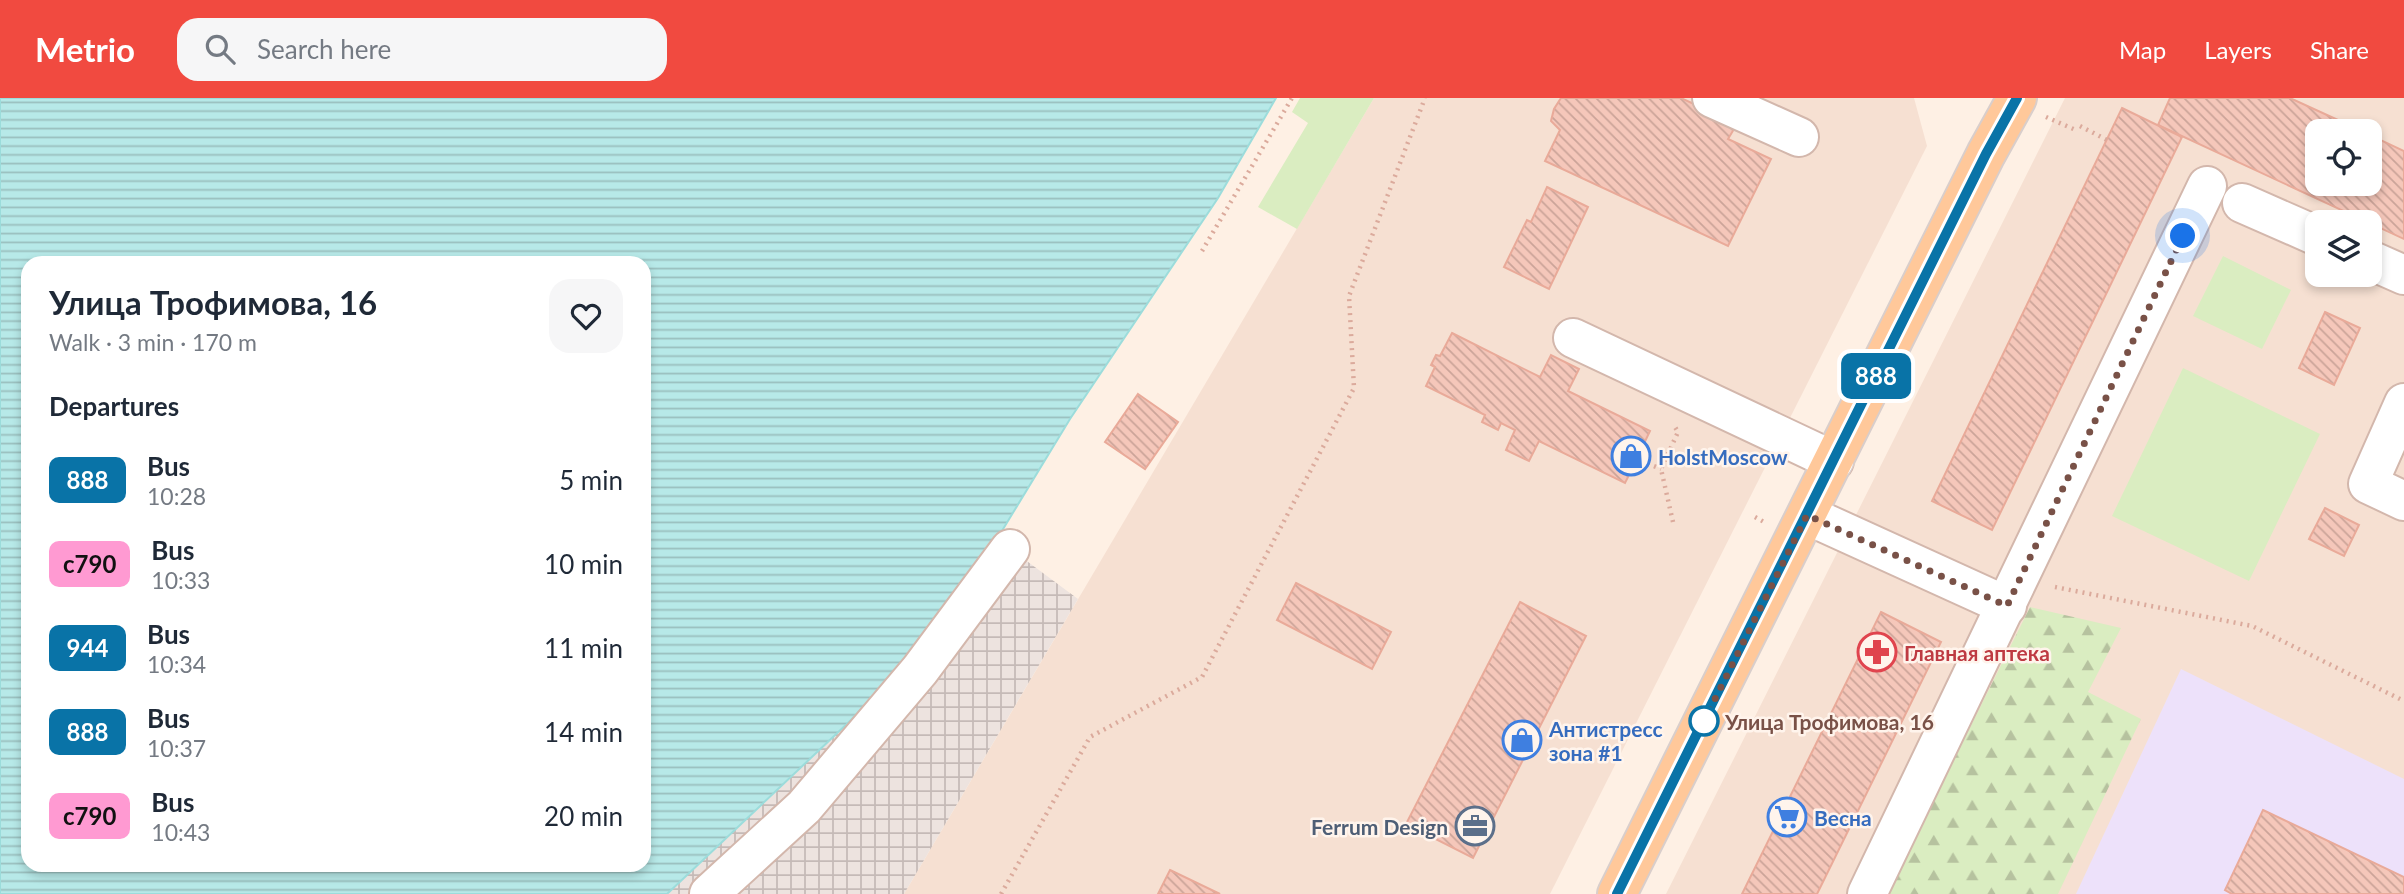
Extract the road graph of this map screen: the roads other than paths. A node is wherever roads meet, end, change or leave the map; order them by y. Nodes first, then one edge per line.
1 (1712, 98) edge
2 (2005, 98) edge
3 (2017, 98) edge
4 (1799, 137) dead end
5 (1986, 154) junction
6 (2207, 186) dead end
7 (2242, 203) dead end
8 (2305, 231) edge
9 (2382, 265) edge
10 (2404, 275) edge
11 (1573, 338) dead end
12 (2404, 403) edge
13 (1835, 461) junction
14 (2404, 501) edge
15 (1807, 515) junction
16 (1010, 549) dead end
17 (2013, 594) junction
18 (709, 894) edge
19 (1617, 894) edge
20 (1867, 894) edge

1 - 4 lane
2 - 5 main road
3 - 5 main road
5 - 13 main road
6 - 17 lane
7 - 8 lane
9 - 10 lane
11 - 13 lane
12 - 14 lane
13 - 15 main road
15 - 17 lane
15 - 19 main road
16 - 18 lane
17 - 20 lane

